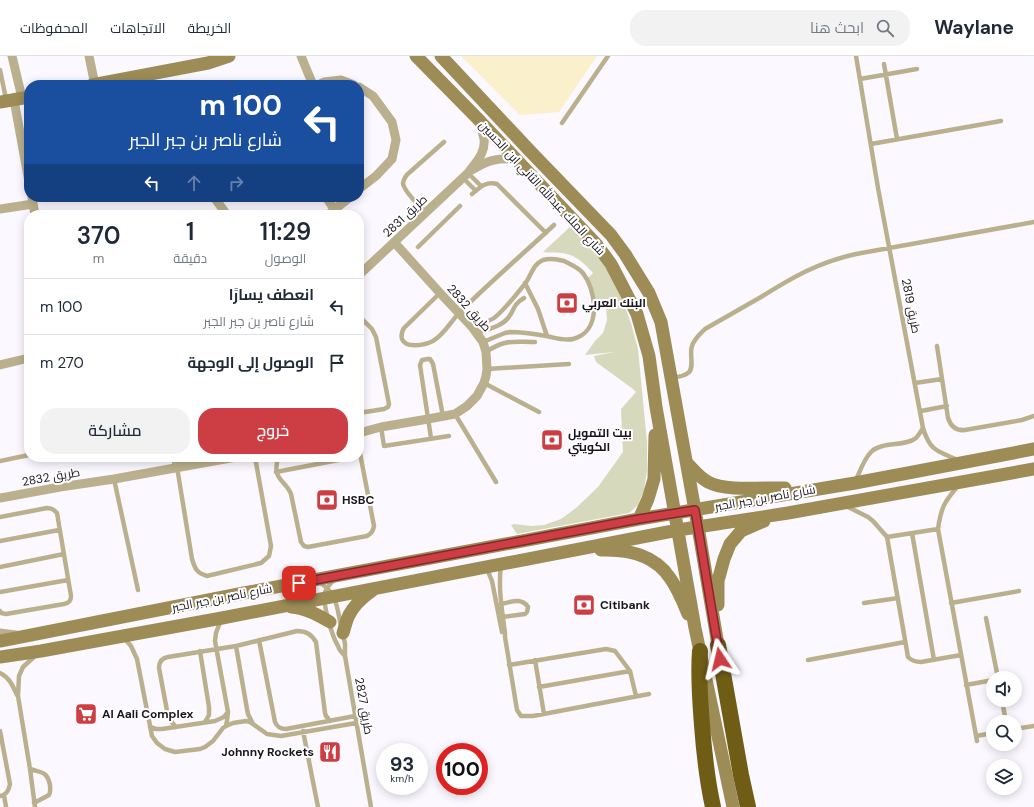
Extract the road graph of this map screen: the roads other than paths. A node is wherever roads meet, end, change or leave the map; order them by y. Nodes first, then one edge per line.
1 (12, 56) edge
2 (89, 56) edge
3 (229, 56) edge
4 (301, 56) edge
5 (416, 56) edge
6 (441, 56) edge
7 (608, 56) edge
8 (856, 56) edge
9 (884, 64) dead end
10 (917, 69) dead end
11 (0, 70) edge
12 (886, 75) junction
13 (860, 79) junction
14 (93, 80) edge
15 (120, 80) edge
16 (311, 80) edge
17 (364, 91) edge
18 (14, 100) edge
19 (478, 119) junction
20 (1001, 121) dead end
21 (562, 123) dead end
22 (897, 139) junction
23 (444, 142) dead end
24 (871, 144) junction
25 (24, 149) edge
26 (515, 160) junction
27 (465, 176) junction
28 (364, 185) edge
29 (481, 186) junction
30 (25, 202) edge
31 (344, 202) edge
32 (460, 206) dead end
33 (0, 209) edge
34 (334, 210) edge
35 (426, 213) junction
36 (1034, 222) edge
37 (554, 225) dead end
38 (546, 233) junction
39 (394, 242) junction
40 (418, 247) dead end
41 (890, 248) junction
42 (364, 270) edge
43 (525, 283) junction
44 (440, 293) junction
45 (524, 298) dead end
46 (459, 313) junction
47 (364, 321) edge
48 (474, 330) junction
49 (547, 336) junction
50 (483, 342) junction
51 (535, 342) dead end
52 (937, 346) dead end
53 (486, 352) junction
54 (24, 359) edge
55 (569, 364) dead end
56 (0, 365) edge
57 (487, 369) junction
58 (671, 378) junction
59 (942, 379) junction
60 (484, 383) junction
61 (915, 383) junction
62 (946, 406) junction
63 (656, 407) junction
64 (921, 411) junction
65 (364, 412) edge
66 (539, 412) dead end
67 (454, 414) junction
68 (443, 416) junction
69 (1034, 416) edge
70 (428, 420) junction
71 (381, 427) junction
72 (923, 428) junction
73 (364, 432) edge
74 (449, 436) dead end
75 (431, 438) junction
76 (1034, 449) edge
77 (24, 457) edge
78 (0, 461) edge
79 (176, 462) edge
80 (204, 462) edge
81 (255, 462) edge
82 (328, 462) edge
83 (361, 462) edge
84 (686, 462) junction
85 (965, 463) junction
86 (277, 464) edge
87 (177, 467) junction
88 (1033, 470) edge
89 (276, 472) junction
90 (114, 479) junction
91 (496, 482) dead end
92 (855, 483) junction
93 (960, 483) junction
94 (823, 488) junction
95 (0, 498) edge
96 (840, 503) junction
97 (695, 510) junction
98 (675, 513) junction
99 (788, 513) junction
100 (0, 517) edge
101 (639, 519) junction
102 (698, 526) junction
103 (938, 529) junction
104 (60, 530) junction
105 (678, 530) junction
106 (912, 533) junction
107 (887, 537) junction
108 (0, 541) edge
109 (558, 553) junction
110 (64, 554) junction
111 (501, 564) junction
112 (0, 567) edge
113 (486, 567) junction
114 (338, 576) junction
115 (68, 580) junction
116 (312, 581) junction
117 (374, 589) junction
118 (138, 590) dead end
119 (1019, 591) dead end
120 (0, 592) edge
121 (329, 594) junction
122 (898, 598) junction
123 (951, 603) junction
124 (501, 604) junction
125 (864, 604) dead end
126 (284, 606) junction
127 (0, 611) edge
128 (503, 617) junction
129 (222, 618) junction
130 (986, 618) dead end
131 (330, 622) junction
132 (695, 628) junction
133 (0, 633) edge
134 (343, 633) junction
135 (25, 636) junction
136 (122, 636) junction
137 (505, 637) junction
138 (259, 640) junction
139 (0, 641) edge
140 (905, 642) junction
141 (718, 645) junction
142 (236, 646) junction
143 (216, 649) junction
144 (41, 651) junction
145 (200, 651) junction
146 (700, 651) junction
147 (961, 655) junction
148 (345, 656) junction
149 (0, 657) edge
150 (535, 660) junction
151 (808, 660) dead end
152 (934, 660) junction
153 (509, 665) junction
154 (630, 671) junction
155 (997, 671) edge
156 (0, 672) edge
157 (986, 681) edge
158 (966, 685) junction
159 (539, 687) junction
160 (649, 694) dead end
161 (18, 696) junction
162 (636, 696) junction
163 (228, 712) junction
164 (544, 714) junction
165 (355, 716) junction
166 (330, 721) junction
167 (205, 722) junction
168 (356, 723) junction
169 (253, 724) junction
170 (226, 726) junction
171 (302, 726) junction
172 (1034, 726) edge
173 (150, 727) junction
174 (176, 727) junction
175 (1022, 728) edge
176 (0, 731) edge
177 (304, 733) junction
178 (986, 735) edge
179 (30, 769) junction
180 (2, 795) edge
181 (34, 805) edge
182 (6, 807) edge
183 (318, 807) edge
184 (372, 807) edge
185 (713, 807) edge
186 (733, 807) edge
187 (748, 807) edge

1 - 18 street
2 - 14 street
3 - 15 main road
4 - 16 street
5 - 19 main road, شارع الملك عبدالله الثاني ابن الحسين
6 - 58 main road, شارع الملك عبدالله الثاني ابن الحسين
7 - 21 lane
8 - 13 lane, طريق 2819
9 - 12 lane
10 - 12 lane
11 - 18 lane
12 - 13 lane
12 - 22 lane
13 - 24 lane, طريق 2819
17 - 28 street
18 - 25 street
19 - 26 main road, شارع الملك عبدالله الثاني ابن الحسين
19 - 27 street, طريق 2831
20 - 22 lane
22 - 24 lane
23 - 35 lane
24 - 41 lane, طريق 2819
26 - 27 street, طريق 2831
26 - 63 main road, شارع الملك عبدالله الثاني ابن الحسين
27 - 29 lane
27 - 29 lane
27 - 35 street, طريق 2831
29 - 38 lane
30 - 33 street
31 - 34 street
32 - 40 lane
35 - 39 street, طريق 2831
36 - 41 lane
37 - 38 lane
38 - 46 lane
39 - 42 street, طريق 2831
39 - 44 street, طريق 2832
41 - 58 lane
41 - 61 lane, طريق 2819
43 - 48 lane
43 - 49 lane
43 - 49 lane
44 - 46 street, طريق 2832
44 - 46 lane
45 - 48 lane
46 - 48 street, طريق 2832
47 - 65 lane
48 - 50 street, طريق 2832
49 - 50 lane
50 - 53 street, طريق 2832
51 - 53 lane
52 - 59 lane
53 - 57 street, طريق 2832
54 - 56 street
55 - 57 lane
57 - 60 street, طريق 2832
58 - 84 main road, شارع الملك عبدالله الثاني ابن الحسين
59 - 61 lane
59 - 62 lane
60 - 66 lane
60 - 67 street, طريق 2832
61 - 64 lane, طريق 2819
62 - 64 lane
62 - 69 lane
63 - 98 main road, شارع الملك عبدالله الثاني ابن الحسين
63 - 101 main road
64 - 72 lane, طريق 2819
67 - 68 street, طريق 2832
67 - 91 lane
68 - 70 street, طريق 2832
68 - 70 lane
70 - 71 street, طريق 2832
70 - 75 lane
71 - 73 street, طريق 2832
71 - 75 lane
72 - 85 lane, طريق 2819
72 - 92 lane
74 - 75 lane
76 - 85 main road, شارع ناصر بن جبر الجبر
77 - 78 lane
79 - 87 street
80 - 87 street, طريق 2832
81 - 87 lane
82 - 89 lane
83 - 89 lane
84 - 94 main road
84 - 97 main road, شارع الملك عبدالله الثاني ابن الحسين
85 - 92 main road, شارع ناصر بن جبر الجبر
86 - 89 lane
87 - 90 street, طريق 2832
88 - 93 main road, شارع ناصر بن جبر الجبر
90 - 95 street, طريق 2832
90 - 118 lane
92 - 94 main road, شارع ناصر بن جبر الجبر
93 - 96 main road, شارع ناصر بن جبر الجبر
93 - 103 lane
94 - 97 main road, شارع ناصر بن جبر الجبر
96 - 99 main road, شارع ناصر بن جبر الجبر
96 - 107 lane
97 - 98 main road, شارع ناصر بن جبر الجبر
97 - 102 main road, شارع الملك عبدالله الثاني ابن الحسين
98 - 101 main road, شارع ناصر بن جبر الجبر
98 - 105 main road, شارع الملك عبدالله الثاني ابن الحسين
99 - 102 main road, شارع ناصر بن جبر الجبر
99 - 141 main road
100 - 104 lane
101 - 114 main road, شارع ناصر بن جبر الجبر
102 - 105 main road, شارع ناصر بن جبر الجبر
102 - 141 main road, شارع الملك عبدالله الثاني ابن الحسين
103 - 106 lane
103 - 123 lane
104 - 108 lane
104 - 110 lane
105 - 109 main road, شارع ناصر بن جبر الجبر
105 - 132 main road, شارع الملك عبدالله الثاني ابن الحسين
106 - 107 lane
106 - 152 lane
107 - 122 lane
109 - 111 main road, شارع ناصر بن جبر الجبر
109 - 132 main road
110 - 112 lane
110 - 115 lane
111 - 113 main road, شارع ناصر بن جبر الجبر
111 - 124 lane
113 - 117 main road, شارع ناصر بن جبر الجبر
113 - 137 lane
114 - 116 main road, شارع ناصر بن جبر الجبر
114 - 121 lane
115 - 120 lane
115 - 127 lane
116 - 121 lane
116 - 135 main road, شارع ناصر بن جبر الجبر
117 - 121 main road, شارع ناصر بن جبر الجبر
117 - 134 main road
119 - 123 lane
121 - 126 main road, شارع ناصر بن جبر الجبر
121 - 131 lane, طريق 2827
121 - 134 lane, طريق 2827
122 - 125 lane
122 - 140 lane
123 - 147 lane
124 - 128 lane
124 - 128 lane
126 - 129 main road, شارع ناصر بن جبر الجبر
126 - 131 main road
128 - 137 lane
129 - 136 main road, شارع ناصر بن جبر الجبر
129 - 143 lane
130 - 155 lane
131 - 148 lane, طريق 2827
132 - 146 main road, شارع الملك عبدالله الثاني ابن الحسين
133 - 135 street
134 - 148 lane, طريق 2827
135 - 139 main road, شارع ناصر بن جبر الجبر
136 - 144 main road, شارع ناصر بن جبر الجبر
136 - 173 lane
137 - 153 lane
138 - 142 lane
138 - 166 lane
138 - 171 lane
140 - 151 lane
140 - 152 lane
141 - 187 highway
142 - 143 lane
142 - 169 lane
143 - 145 lane
143 - 163 lane
144 - 149 main road, شارع ناصر بن جبر الجبر
144 - 161 lane
145 - 167 lane
145 - 174 lane
146 - 185 highway
146 - 186 main road, شارع الملك عبدالله الثاني ابن الحسين
147 - 152 lane
147 - 158 lane
148 - 165 lane, طريق 2827
150 - 153 lane
150 - 154 lane
150 - 159 lane
153 - 164 lane
154 - 159 lane
154 - 162 lane
156 - 161 lane
157 - 158 lane
158 - 178 lane
159 - 164 lane
160 - 162 lane
161 - 179 lane
162 - 164 lane
163 - 167 lane
163 - 170 lane
165 - 166 lane
165 - 168 lane, طريق 2827
166 - 171 lane
167 - 174 lane
168 - 177 lane
168 - 184 lane, طريق 2827
169 - 170 lane
169 - 177 lane
170 - 173 lane
171 - 177 lane
172 - 175 lane
173 - 174 lane
176 - 180 lane
177 - 183 lane
179 - 181 lane
179 - 181 lane
180 - 182 lane

